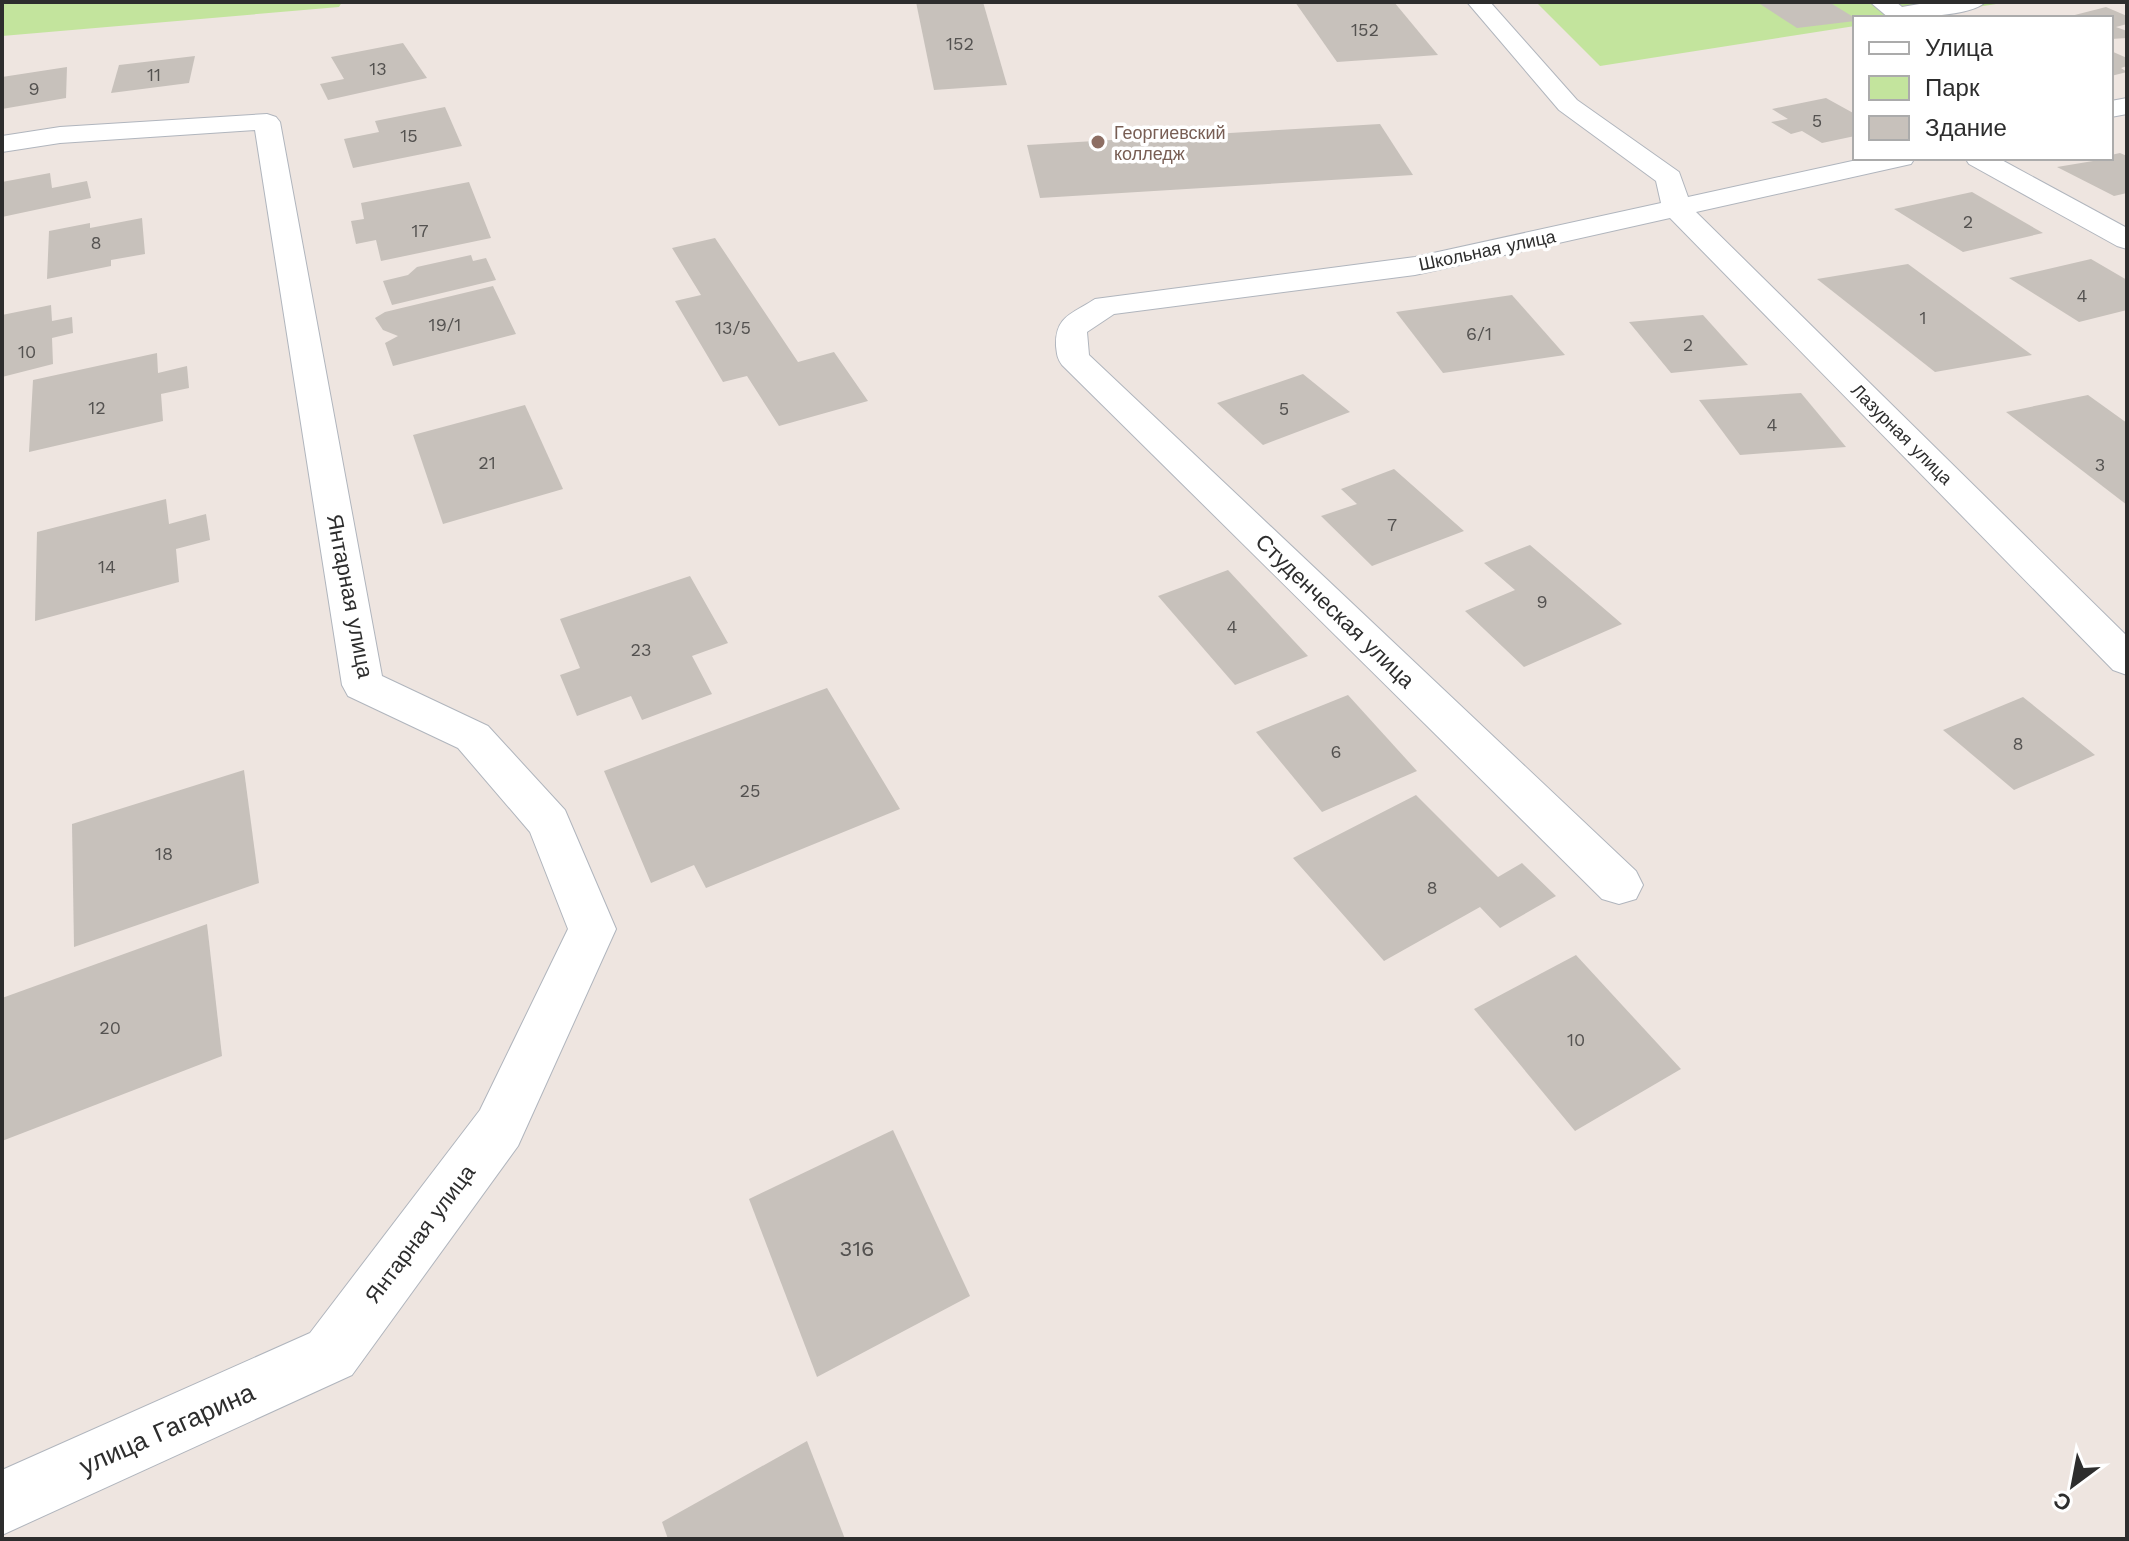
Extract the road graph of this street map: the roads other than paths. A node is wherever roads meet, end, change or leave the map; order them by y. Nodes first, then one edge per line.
1 (1478, 2) edge
2 (1974, 2) edge
3 (1890, 8) edge
4 (2, 144) edge
5 (1893, 160) edge
6 (1982, 160) edge
7 (1677, 209) junction
8 (2127, 240) edge
9 (1071, 328) joint
10 (2127, 660) edge
11 (1619, 885) dead end
12 (331, 1354) joint
13 (2, 1503) edge

1 - 7 street
2 - 3 street
4 - 12 street, Янтарная улица
5 - 7 street, Школьная улица
6 - 8 street
7 - 9 street, Школьная улица
7 - 10 street, Лазурная улица
9 - 11 street, Студенческая улица
12 - 13 street, улица Гагарина

